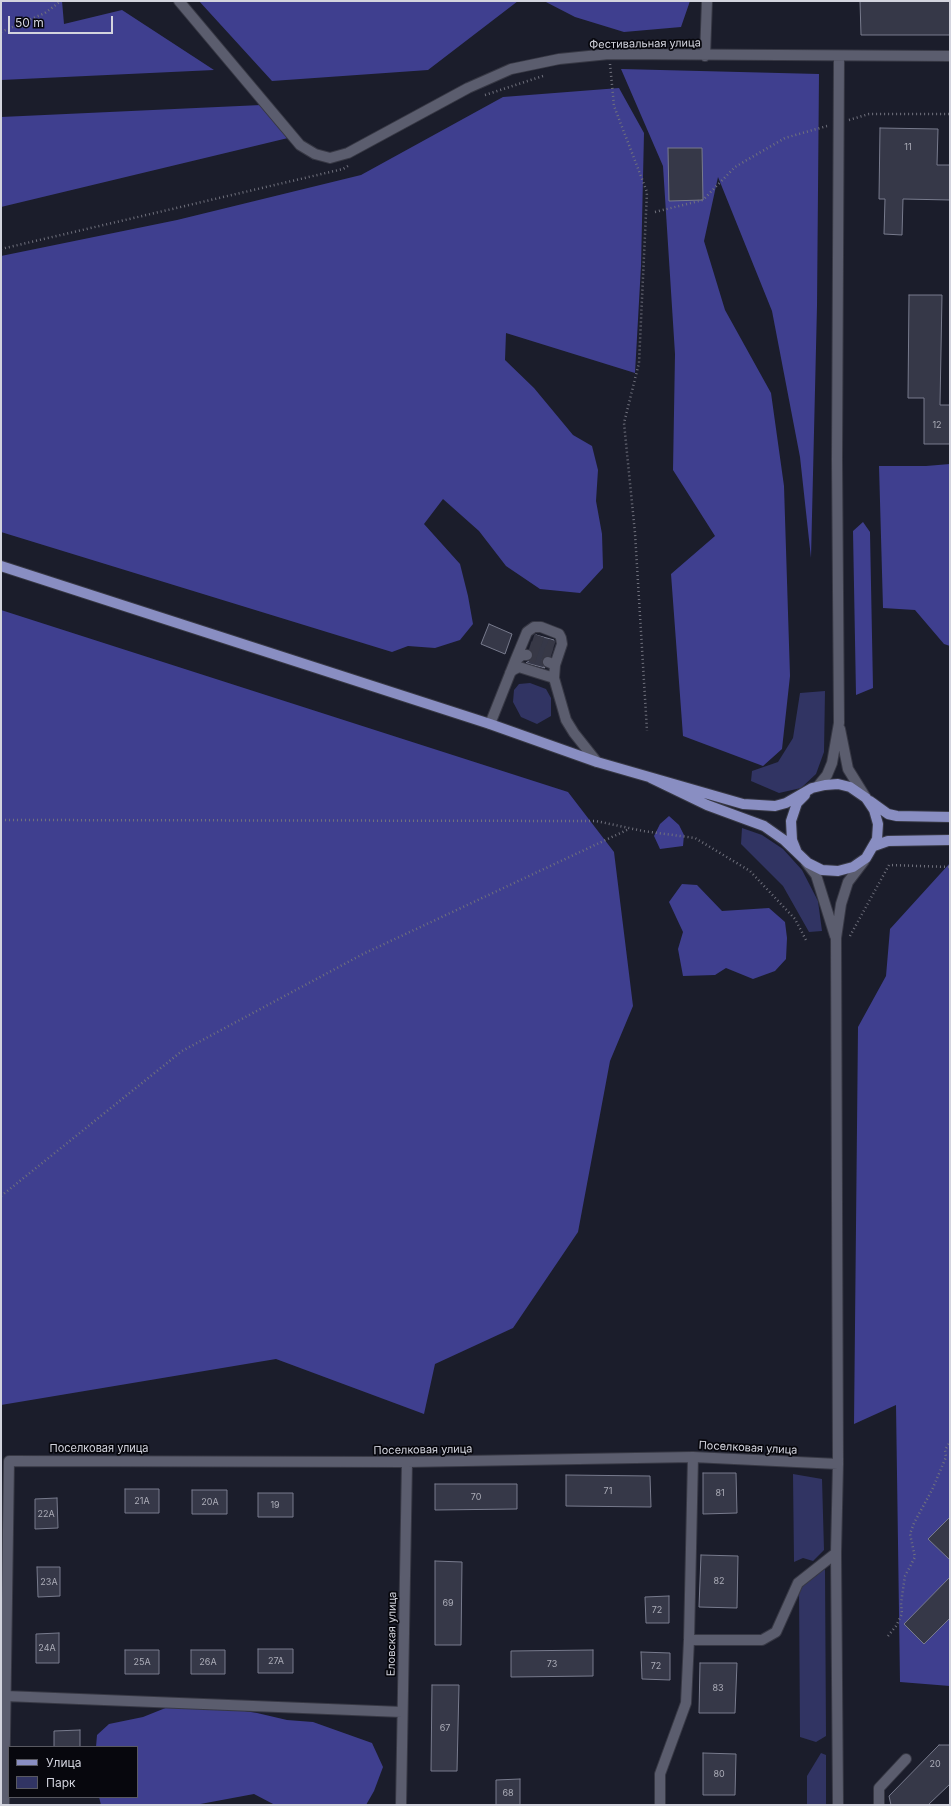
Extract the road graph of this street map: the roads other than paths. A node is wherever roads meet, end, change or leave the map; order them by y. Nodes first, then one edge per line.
1 (179, 1) edge
2 (707, 1) edge
3 (705, 56) junction
4 (839, 56) junction
5 (950, 56) edge
6 (1, 566) edge
7 (510, 673) junction
8 (554, 678) junction
9 (839, 723) junction
10 (490, 724) junction
11 (598, 762) junction
12 (651, 778) junction
13 (818, 786) junction
14 (866, 798) junction
15 (950, 817) edge
16 (950, 840) edge
17 (874, 846) junction
18 (802, 858) junction
19 (866, 858) junction
20 (836, 938) junction
21 (693, 1457) junction
22 (407, 1462) junction
23 (838, 1464) junction
24 (836, 1554) junction
25 (689, 1640) junction
26 (5, 1696) junction
27 (402, 1712) junction
28 (906, 1759) dead end
29 (4, 1805) edge
30 (401, 1805) edge
31 (660, 1805) edge
32 (838, 1805) edge
33 (879, 1805) edge

1 - 3 street, Фестивальная улица
2 - 3 street
3 - 4 street, Фестивальная улица
4 - 5 street, Фестивальная улица
4 - 9 street
6 - 10 main road
7 - 8 street
7 - 8 street
7 - 10 street
8 - 11 street
9 - 13 street
9 - 14 street
10 - 11 main road
11 - 12 main road
12 - 13 main road
12 - 18 main road
13 - 14 main road
13 - 18 main road
14 - 15 main road
14 - 17 main road
16 - 17 main road
17 - 19 main road
18 - 19 main road
18 - 20 street
19 - 20 street
20 - 23 street
21 - 22 street, Поселковая улица
21 - 23 street, Поселковая улица
21 - 25 street
22 - 26 street, Поселковая улица
22 - 27 street, Еловская улица
23 - 24 street
24 - 25 street
24 - 32 street
25 - 31 street
26 - 27 street
26 - 29 street
27 - 30 street, Еловская улица
28 - 33 street

